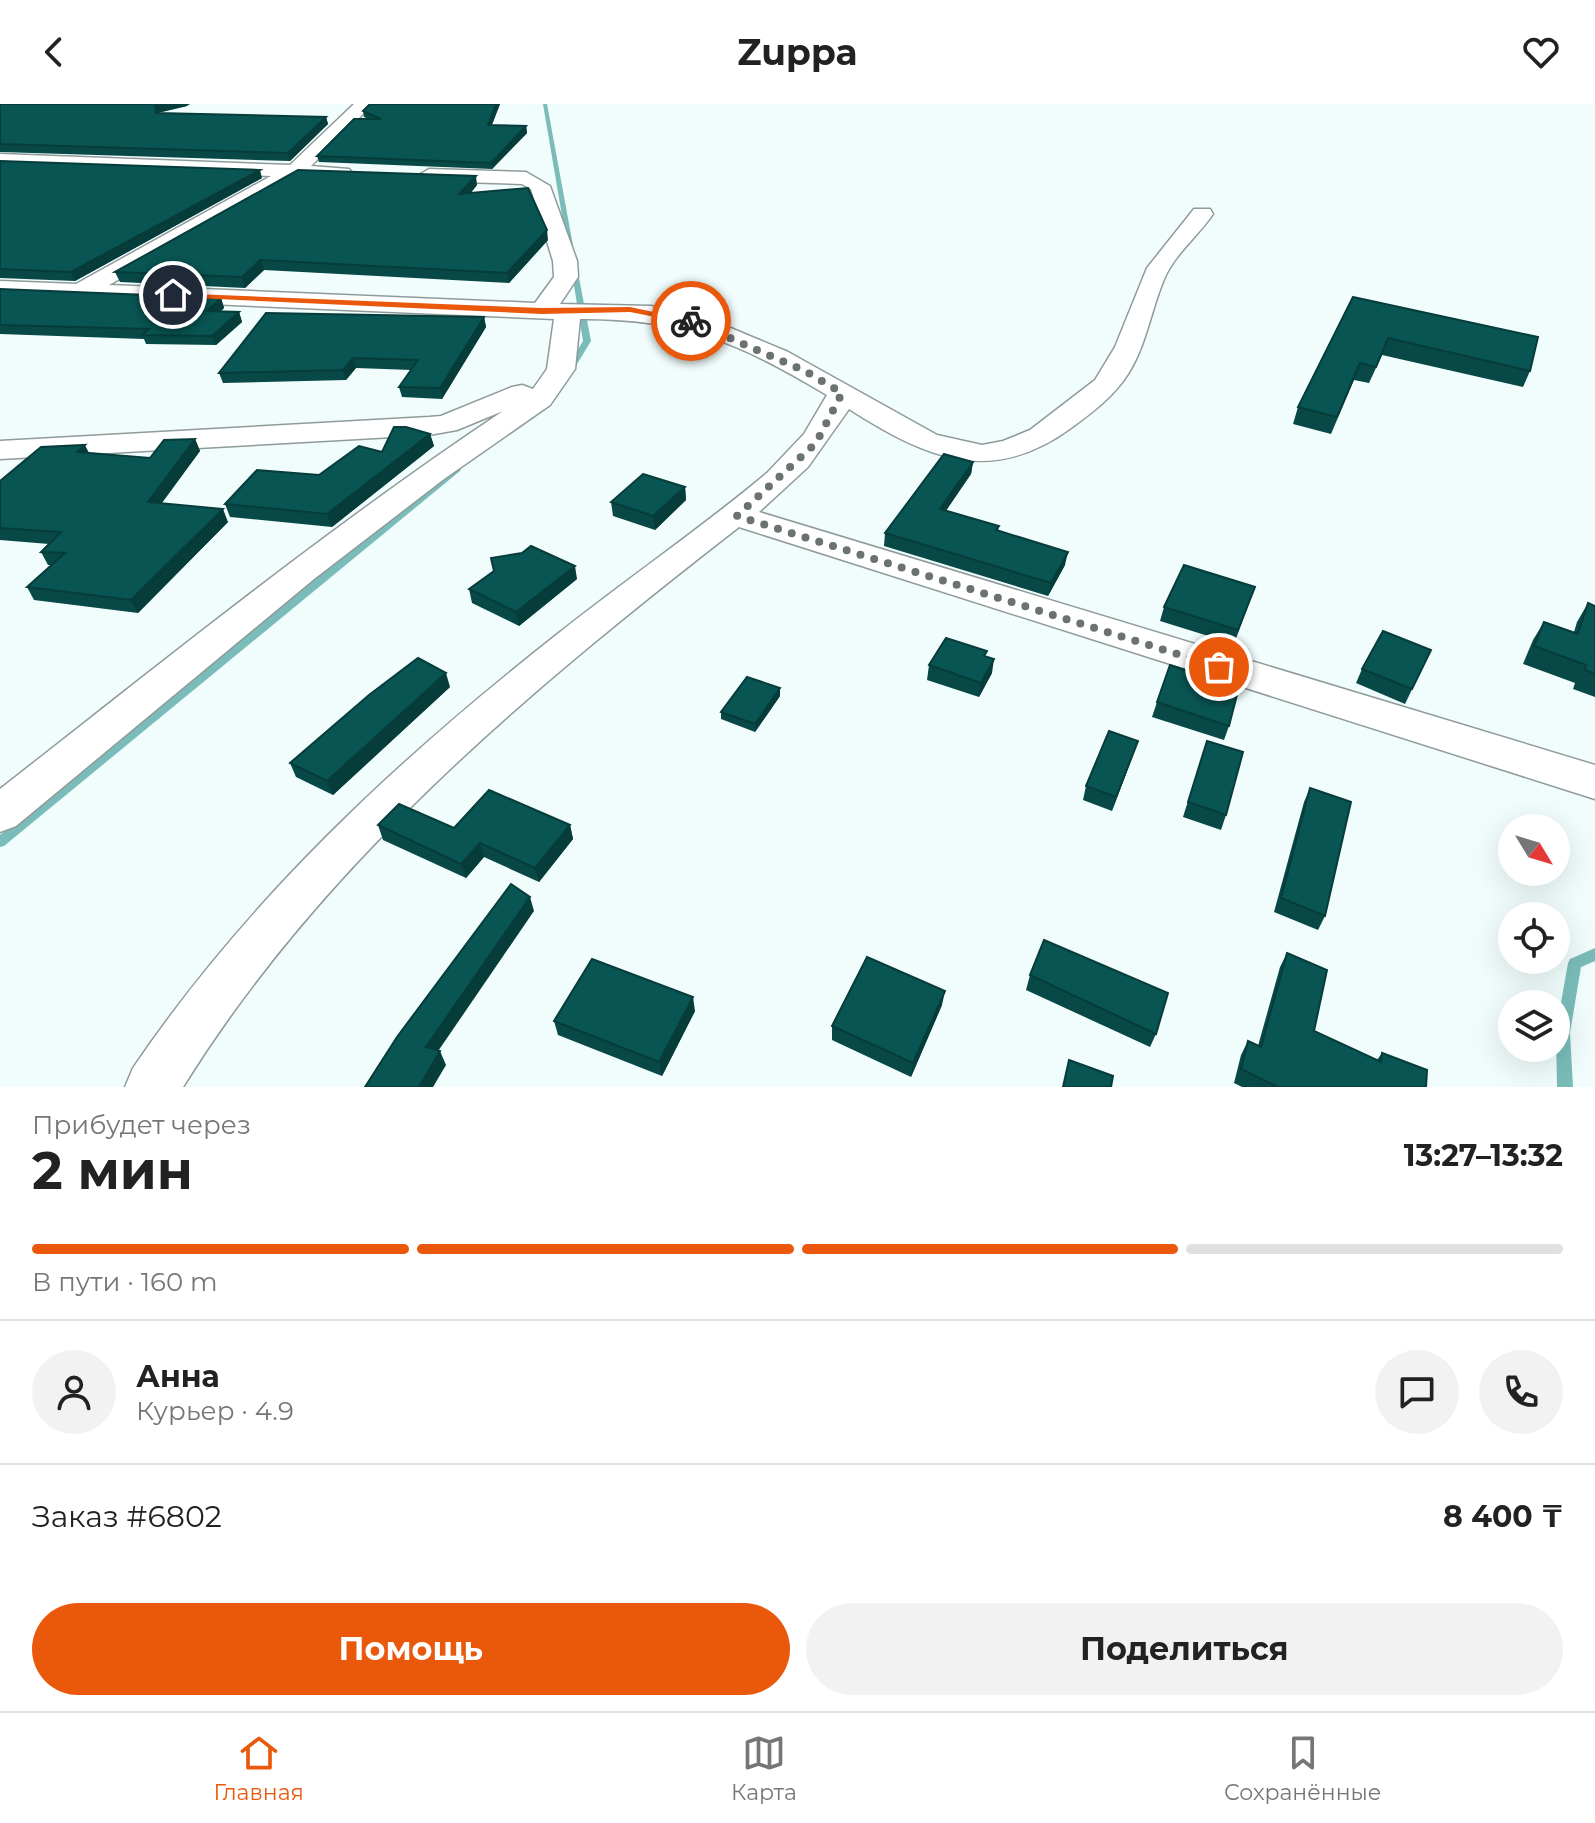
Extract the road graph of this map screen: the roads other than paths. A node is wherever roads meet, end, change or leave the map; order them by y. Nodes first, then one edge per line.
1 (364, 104) edge
2 (0, 160) edge
3 (295, 171) junction
4 (357, 173) edge
5 (403, 175) edge
6 (1202, 214) dead end
7 (0, 288) edge
8 (81, 291) junction
9 (562, 311) junction
10 (561, 369) junction
11 (842, 393) junction
12 (0, 450) edge
13 (737, 516) junction
14 (1595, 782) edge
15 (0, 814) edge
16 (152, 1087) edge

1 - 3 street
2 - 3 street
3 - 4 street
3 - 8 street
5 - 9 street
6 - 11 street
7 - 8 street
8 - 9 street
9 - 10 street
9 - 11 street
10 - 12 street
10 - 15 street
11 - 13 street
13 - 14 street
13 - 16 street

